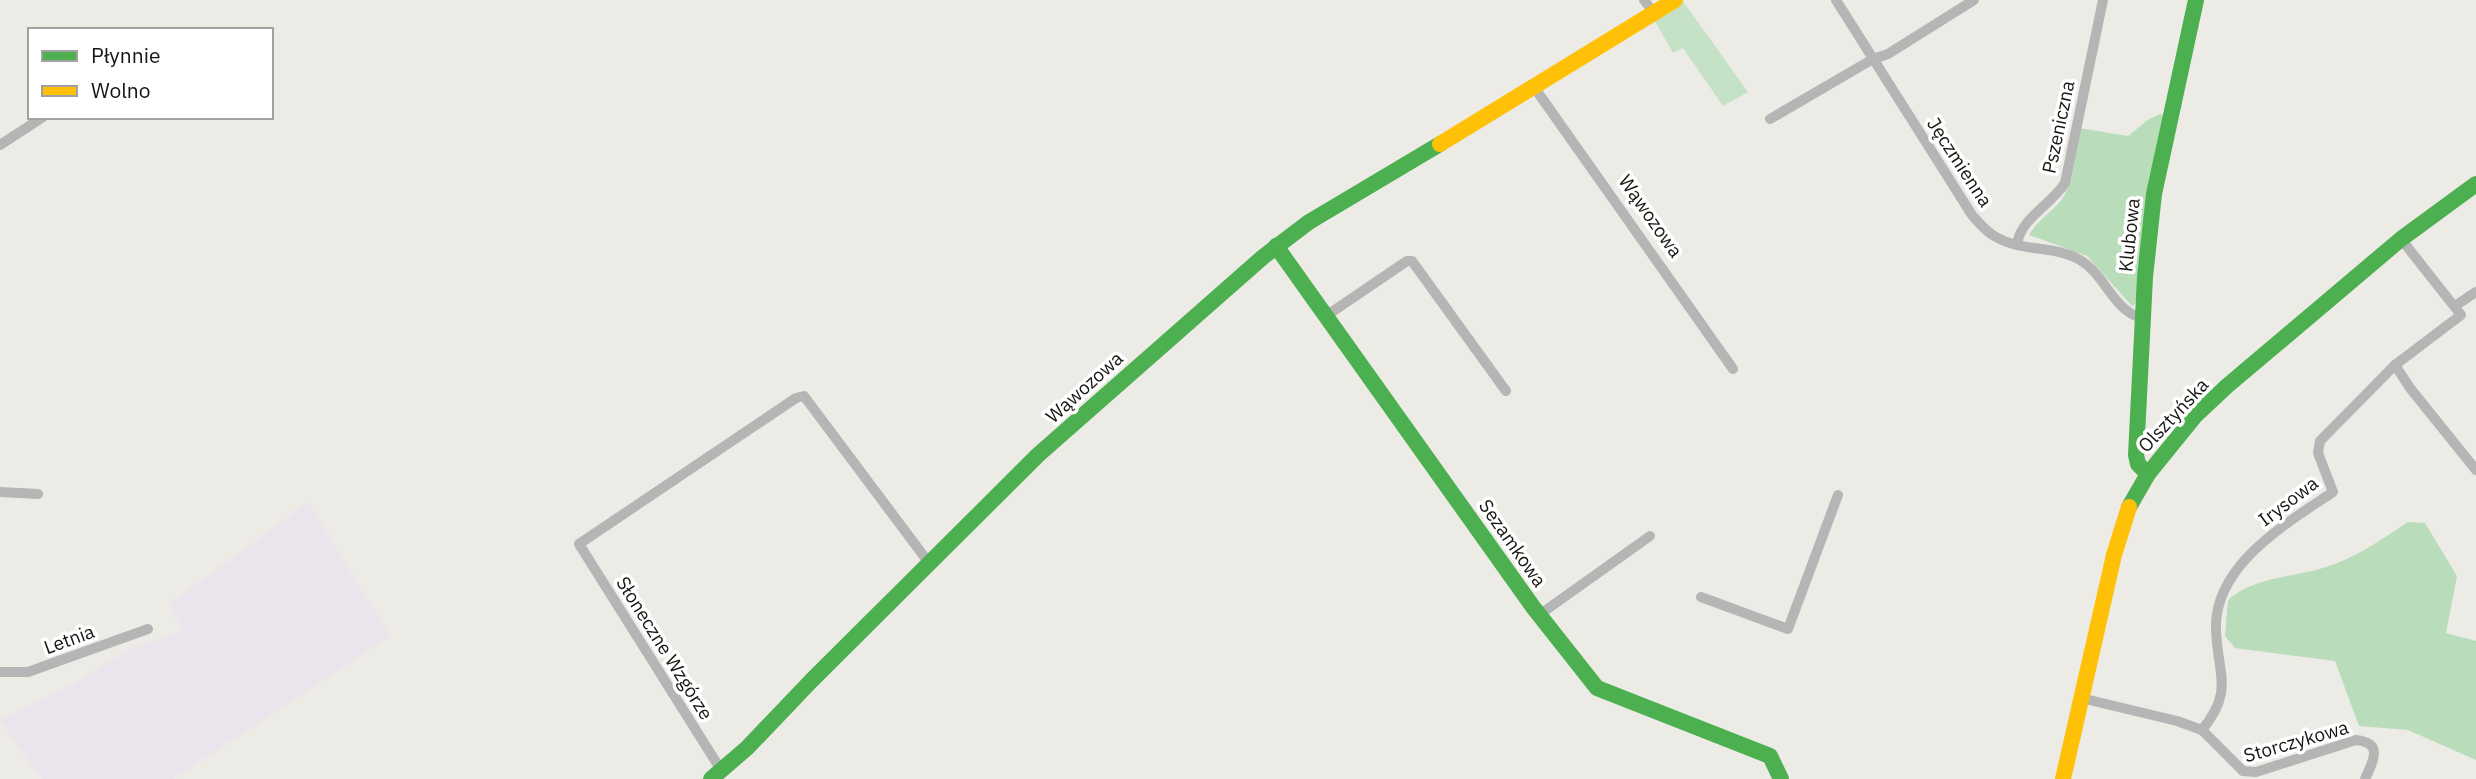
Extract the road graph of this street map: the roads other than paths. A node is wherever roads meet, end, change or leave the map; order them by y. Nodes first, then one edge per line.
1 (1675, 0) edge
2 (1836, 0) edge
3 (1974, 0) edge
4 (2103, 0) edge
5 (2196, 0) edge
6 (1649, 7) edge
7 (1873, 59) junction
8 (1534, 87) junction
9 (40, 119) edge
10 (1770, 119) dead end
11 (0, 145) edge
12 (2476, 184) edge
13 (2401, 239) junction
14 (2017, 244) junction
15 (1276, 246) junction
16 (2476, 292) edge
17 (2455, 306) junction
18 (1326, 316) junction
19 (2143, 318) junction
20 (2395, 365) junction
21 (1733, 369) dead end
22 (1506, 391) dead end
23 (2476, 470) edge
24 (2147, 474) junction
25 (0, 492) edge
26 (38, 494) dead end
27 (1838, 495) dead end
28 (1650, 536) dead end
29 (929, 563) junction
30 (1701, 597) dead end
31 (1539, 615) junction
32 (148, 629) dead end
33 (0, 672) edge
34 (2081, 698) junction
35 (2202, 730) junction
36 (716, 774) edge
37 (2240, 775) edge
38 (1781, 779) edge
39 (2063, 779) edge
40 (2365, 779) edge

1 - 6 street, Wąwozowa
2 - 7 street, Jęczmienna
3 - 7 street
4 - 14 street, Pszeniczna
5 - 19 street, Klubowa
6 - 8 street, Wąwozowa
7 - 10 street
7 - 14 street, Jęczmienna
8 - 15 street, Wąwozowa
8 - 21 street, Wąwozowa
9 - 11 street
12 - 13 street, Olsztyńska
13 - 17 street
13 - 24 street, Olsztyńska
14 - 19 street, Jęczmienna
15 - 18 street, Sezamkowa
15 - 29 street, Wąwozowa
16 - 17 street
17 - 20 street, Irysowa
18 - 22 street
18 - 31 street, Sezamkowa
19 - 24 street, Klubowa
20 - 23 street
20 - 35 street, Irysowa
24 - 34 street, Olsztyńska
25 - 26 street
27 - 30 street
28 - 31 street
29 - 36 street, Wąwozowa
29 - 36 street, Słoneczne Wzgórze
31 - 38 street, Sezamkowa
32 - 33 street, Letnia
34 - 35 street
34 - 39 street, Olsztyńska
35 - 37 street
37 - 40 street, Storczykowa

